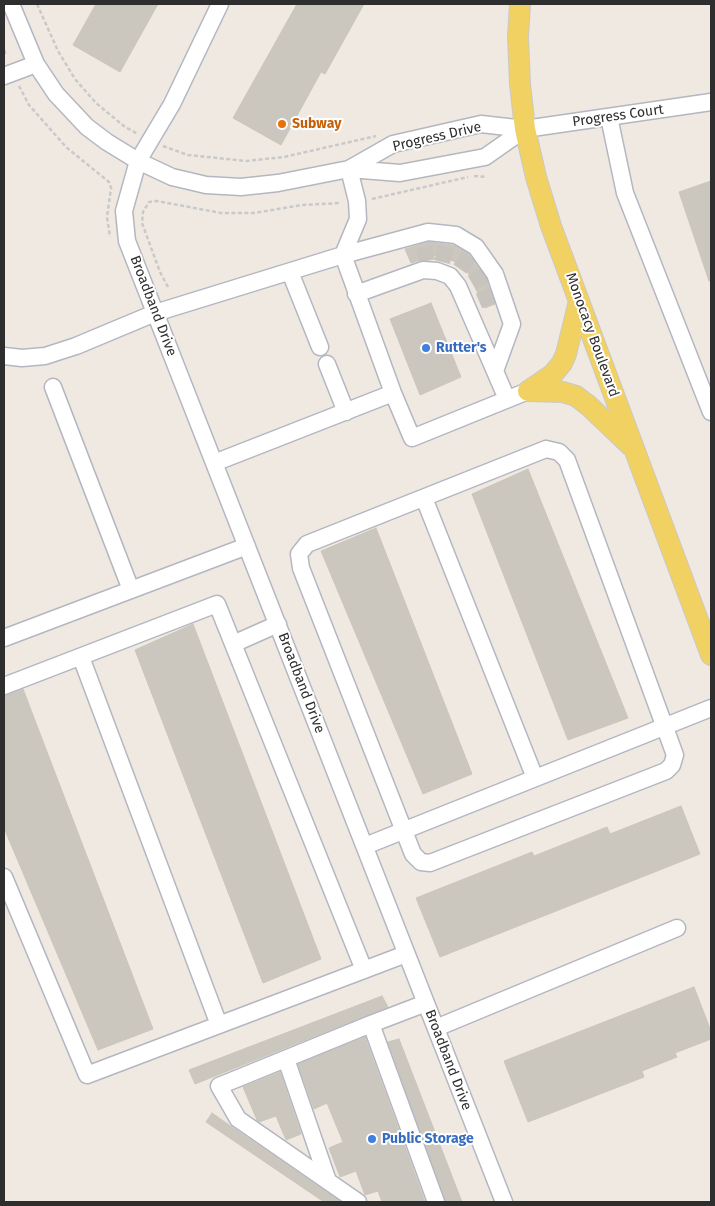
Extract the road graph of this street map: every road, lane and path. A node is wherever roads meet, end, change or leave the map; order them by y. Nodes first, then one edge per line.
1 (11, 4) edge
2 (37, 4) edge
3 (220, 4) edge
4 (520, 4) edge
5 (4, 50) edge
6 (6, 55) dead end
7 (36, 64) junction
8 (4, 76) edge
9 (19, 86) dead end
10 (711, 102) edge
11 (609, 117) junction
12 (525, 129) junction
13 (382, 134) dead end
14 (149, 140) junction
15 (138, 161) junction
16 (349, 169) junction
17 (487, 177) dead end
18 (357, 201) junction
19 (112, 242) dead end
20 (343, 255) junction
21 (459, 270) junction
22 (290, 272) junction
23 (168, 287) dead end
24 (356, 294) junction
25 (579, 301) junction
26 (155, 313) junction
27 (320, 346) dead end
28 (4, 356) edge
29 (327, 364) dead end
30 (495, 372) junction
31 (53, 387) dead end
32 (528, 391) junction
33 (393, 393) junction
34 (507, 399) junction
35 (346, 412) junction
36 (711, 412) edge
37 (634, 448) junction
38 (214, 463) junction
39 (424, 498) junction
40 (247, 546) junction
41 (131, 590) junction
42 (278, 624) junction
43 (4, 638) edge
44 (233, 644) junction
45 (711, 655) edge
46 (81, 657) junction
47 (4, 686) edge
48 (711, 708) edge
49 (664, 726) junction
50 (535, 778) junction
51 (404, 830) junction
52 (365, 846) junction
53 (4, 877) edge
54 (677, 928) dead end
55 (406, 954) junction
56 (364, 970) junction
57 (426, 1003) junction
58 (371, 1024) junction
59 (219, 1025) junction
60 (436, 1028) junction
61 (286, 1059) junction
62 (328, 1181) junction
63 (358, 1202) edge
64 (436, 1202) edge
65 (504, 1202) edge

1 - 7 street, Progress Drive
2 - 14 path
3 - 14 street, Broadband Drive
4 - 12 main road, Monocacy Boulevard
5 - 6 path
7 - 8 street
7 - 15 street, Progress Drive
9 - 19 path
10 - 11 street, Progress Court
11 - 12 street, Progress Court
11 - 36 street
12 - 16 street, Progress Drive
12 - 16 street, Progress Drive
12 - 25 main road, Monocacy Boulevard
13 - 14 path
14 - 15 street, Broadband Drive
15 - 16 street, Progress Drive
15 - 26 street, Broadband Drive
16 - 18 street
17 - 18 path
18 - 20 street
18 - 23 path
20 - 21 street
20 - 22 street
20 - 24 street
21 - 24 street
21 - 30 street
21 - 30 street
22 - 26 street
22 - 27 street
24 - 33 street
25 - 32 main road
25 - 37 main road, Monocacy Boulevard
26 - 28 street
26 - 38 street, Broadband Drive
29 - 35 street
30 - 34 street
31 - 41 street
32 - 34 street
32 - 37 main road
33 - 34 street
33 - 35 street
35 - 38 street
37 - 45 main road, Monocacy Boulevard
38 - 40 street, Broadband Drive
39 - 49 street
39 - 50 street
39 - 51 street
40 - 41 street
40 - 42 street, Broadband Drive
41 - 43 street
42 - 44 street
42 - 52 street, Broadband Drive
44 - 46 street
44 - 56 street
46 - 47 street
46 - 59 street
48 - 49 street
49 - 50 street
49 - 51 street
50 - 51 street
51 - 52 street
52 - 55 street, Broadband Drive
53 - 59 street
54 - 60 street
55 - 56 street
55 - 57 street, Broadband Drive
56 - 59 street
57 - 58 street
57 - 60 street, Broadband Drive
58 - 61 street
58 - 64 street
60 - 65 street, Broadband Drive
61 - 62 street
61 - 62 street
62 - 63 street

